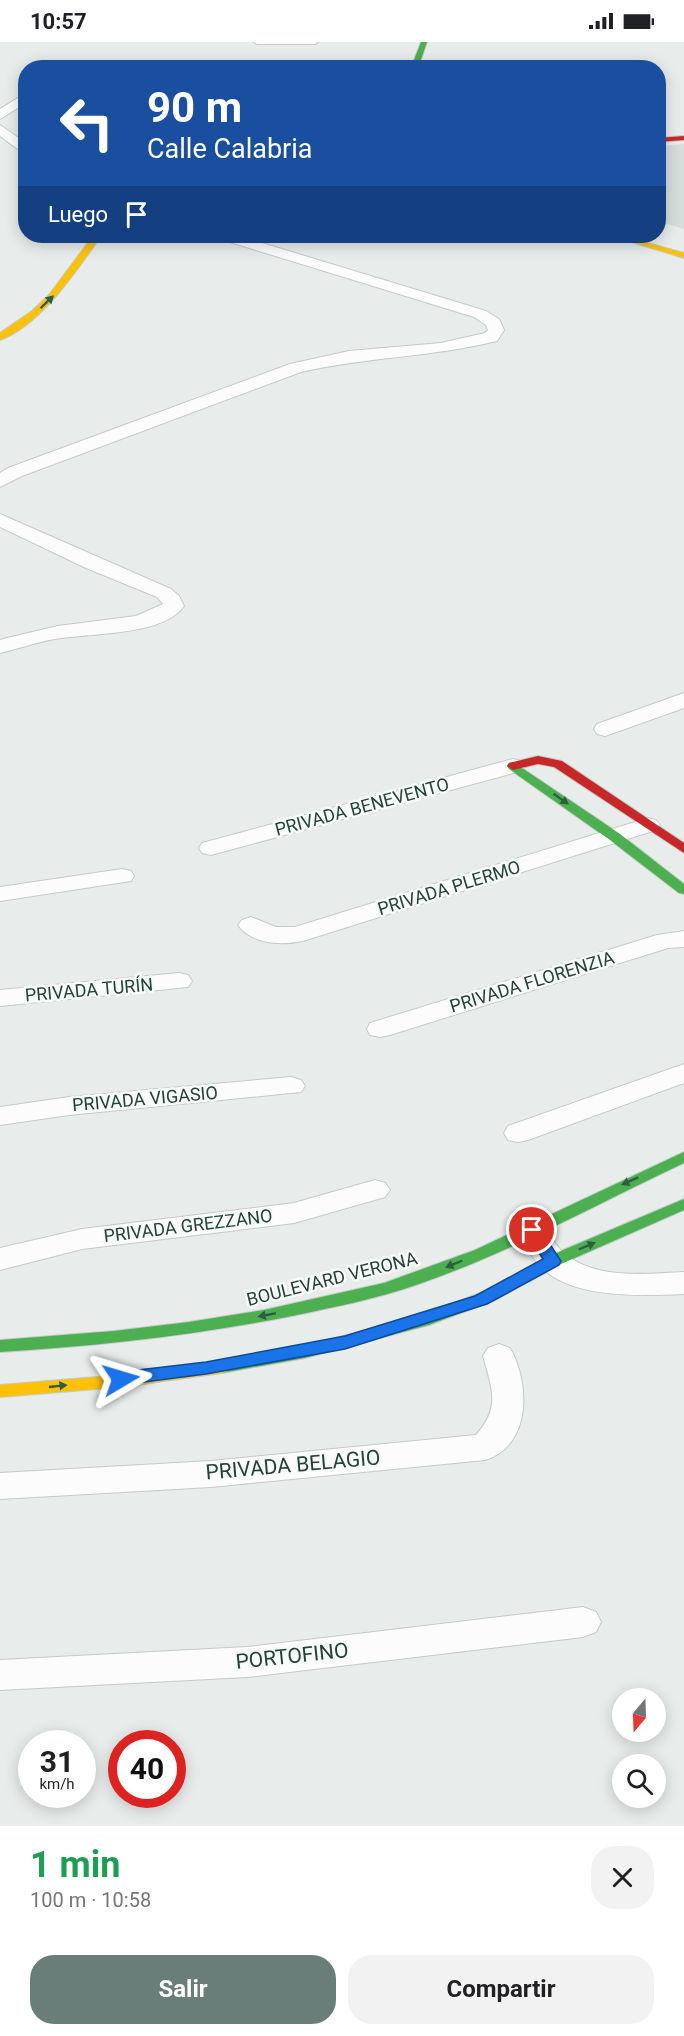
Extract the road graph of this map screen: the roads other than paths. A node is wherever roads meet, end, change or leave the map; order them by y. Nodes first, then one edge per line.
1 (257, 42) edge
2 (315, 42) edge
3 (424, 42) edge
4 (417, 60) edge
5 (18, 103) edge
6 (0, 115) edge
7 (0, 128) edge
8 (18, 129) edge
9 (684, 138) edge
10 (666, 139) edge
11 (18, 144) edge
12 (92, 243) edge
13 (248, 243) edge
14 (640, 243) edge
15 (684, 256) edge
16 (0, 337) edge
17 (0, 482) edge
18 (0, 520) edge
19 (0, 647) edge
20 (684, 700) edge
21 (605, 729) dead end
22 (513, 766) junction
23 (648, 825) junction
24 (615, 837) junction
25 (211, 848) dead end
26 (684, 849) edge
27 (122, 876) dead end
28 (684, 890) edge
29 (0, 894) edge
30 (251, 925) dead end
31 (684, 939) edge
32 (178, 981) dead end
33 (0, 998) edge
34 (380, 1029) dead end
35 (684, 1073) edge
36 (291, 1086) dead end
37 (0, 1116) edge
38 (518, 1133) dead end
39 (684, 1157) edge
40 (375, 1190) dead end
41 (684, 1204) edge
42 (532, 1230) junction
43 (0, 1259) edge
44 (553, 1261) junction
45 (684, 1282) edge
46 (0, 1346) edge
47 (499, 1356) dead end
48 (0, 1391) edge
49 (0, 1486) edge
50 (582, 1622) dead end
51 (0, 1675) edge

1 - 2 lane
3 - 4 street
5 - 6 street
7 - 8 street
7 - 11 street
9 - 10 street
16 -> 12 street
13 - 17 street
14 - 15 street
18 - 19 street
20 - 21 street
22 - 23 street
22 -> 24 street
22 - 25 street, PRIVADA BENEVENTO
23 - 24 street, PRIVADA PLERMO
23 - 26 street
24 - 28 street
24 - 30 street, PRIVADA PLERMO
27 - 29 street
31 - 34 street, PRIVADA FLORENZIA
32 - 33 street, PRIVADA TURÍN
35 - 38 street
36 - 37 street, PRIVADA VIGASIO
39 -> 42 street, BOULEVARD VERONA
40 - 43 street, PRIVADA GREZZANO
44 -> 41 street
42 - 44 street
42 -> 46 street, BOULEVARD VERONA
44 - 45 street
48 -> 44 street
47 - 49 street, PRIVADA BELAGIO
50 - 51 street, PORTOFINO

